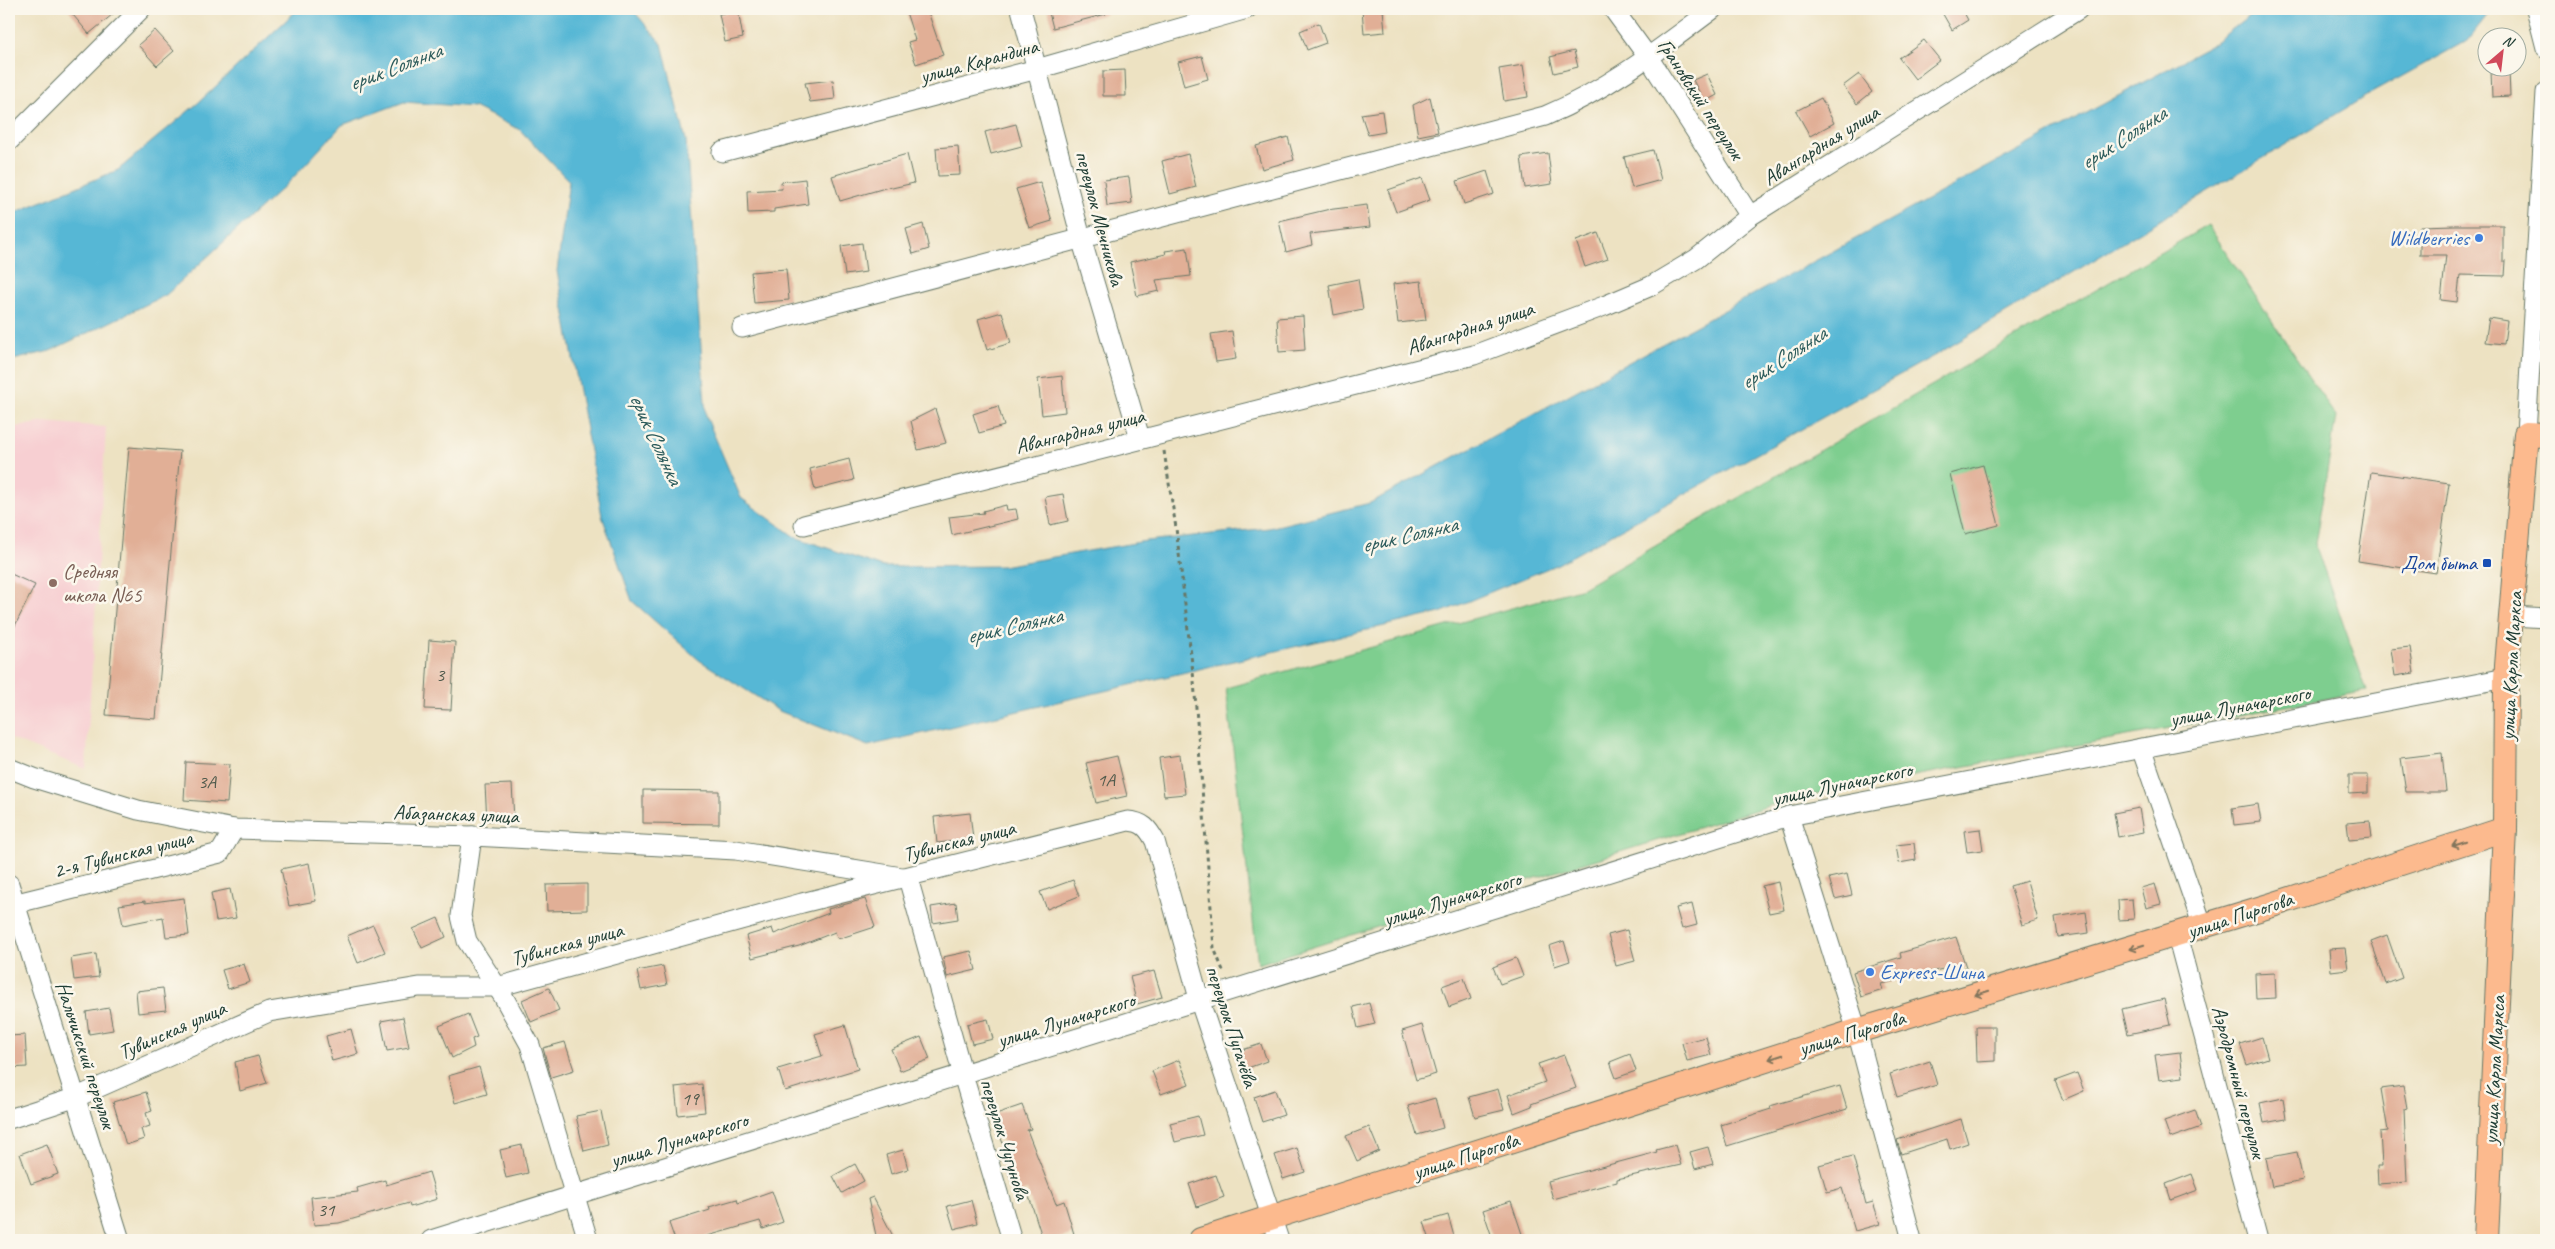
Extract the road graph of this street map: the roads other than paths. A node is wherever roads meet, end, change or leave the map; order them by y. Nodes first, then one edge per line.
1 (141, 9) edge
2 (1021, 9) edge
3 (1247, 9) edge
4 (1612, 9) edge
5 (1714, 9) edge
6 (2079, 9) edge
7 (2536, 9) edge
8 (2546, 48) edge
9 (1648, 58) junction
10 (1038, 70) junction
11 (2546, 92) edge
12 (9, 141) edge
13 (722, 152) dead end
14 (1750, 216) junction
15 (1081, 238) junction
16 (742, 328) dead end
17 (2536, 435) edge
18 (1140, 438) junction
19 (804, 525) dead end
20 (2513, 616) junction
21 (2546, 618) edge
22 (2506, 678) junction
23 (2142, 748) junction
24 (9, 768) edge
25 (1789, 816) junction
26 (1144, 825) joint
27 (234, 829) junction
28 (2505, 829) junction
29 (472, 836) junction
30 (908, 878) junction
31 (9, 884) edge
32 (11, 904) edge
33 (2204, 927) junction
34 (2176, 935) junction
35 (497, 986) junction
36 (1200, 1002) junction
37 (1857, 1031) junction
38 (963, 1075) junction
39 (77, 1097) junction
40 (9, 1119) edge
41 (575, 1196) junction
42 (1272, 1218) junction
43 (120, 1240) edge
44 (431, 1240) edge
45 (588, 1240) edge
46 (1012, 1240) edge
47 (1201, 1240) edge
48 (1279, 1240) edge
49 (1912, 1240) edge
50 (2258, 1240) edge
51 (2486, 1240) edge

1 - 12 street
2 - 10 street, переулок Мечникова
3 - 10 street, улица Карандина
4 - 9 street, Грановский переулок
5 - 9 street
6 - 14 street, Авангардная улица
7 - 8 street
9 - 14 street, Грановский переулок
9 - 15 street
10 - 13 street, улица Карандина
10 - 15 street, переулок Мечникова
11 - 17 street, улица Карла Маркса
14 - 18 street, Авангардная улица
15 - 16 street
15 - 18 street, переулок Мечникова
17 - 20 main road, улица Карла Маркса
18 - 19 street, Авангардная улица
20 - 21 street
20 - 22 main road, улица Карла Маркса
22 - 23 street, улица Луначарского
22 - 28 main road, улица Карла Маркса
23 - 25 street, улица Луначарского
23 - 33 street
24 - 27 street, Абазанская улица
25 - 36 street, улица Луначарского
25 - 37 street
26 - 30 street, Тувинская улица
26 - 36 street, переулок Пугачёва
27 - 29 street, Абазанская улица
27 - 32 street, 2-я Тувинская улица
28 -> 33 main road, улица Пирогова
28 - 51 main road, улица Карла Маркса
29 - 30 street, Абазанская улица
29 - 35 street
30 - 35 street, Тувинская улица
30 - 38 street, переулок Чугунова
31 - 32 street, Нальчикский переулок
32 - 39 street, Нальчикский переулок
33 - 34 main road, улица Пирогова
34 -> 37 main road, улица Пирогова
34 - 50 street, Аэродромный переулок
35 - 39 street, Тувинская улица
35 - 41 street
36 - 38 street, улица Луначарского
36 - 42 street, переулок Пугачёва
37 -> 42 main road, улица Пирогова
37 - 49 street
38 - 41 street, улица Луначарского
38 - 46 street, переулок Чугунова
39 - 40 street, Тувинская улица
39 - 43 street, Нальчикский переулок
41 - 44 street, улица Луначарского
41 - 45 street
42 - 47 main road, улица Пирогова
42 - 48 street, переулок Пугачёва

